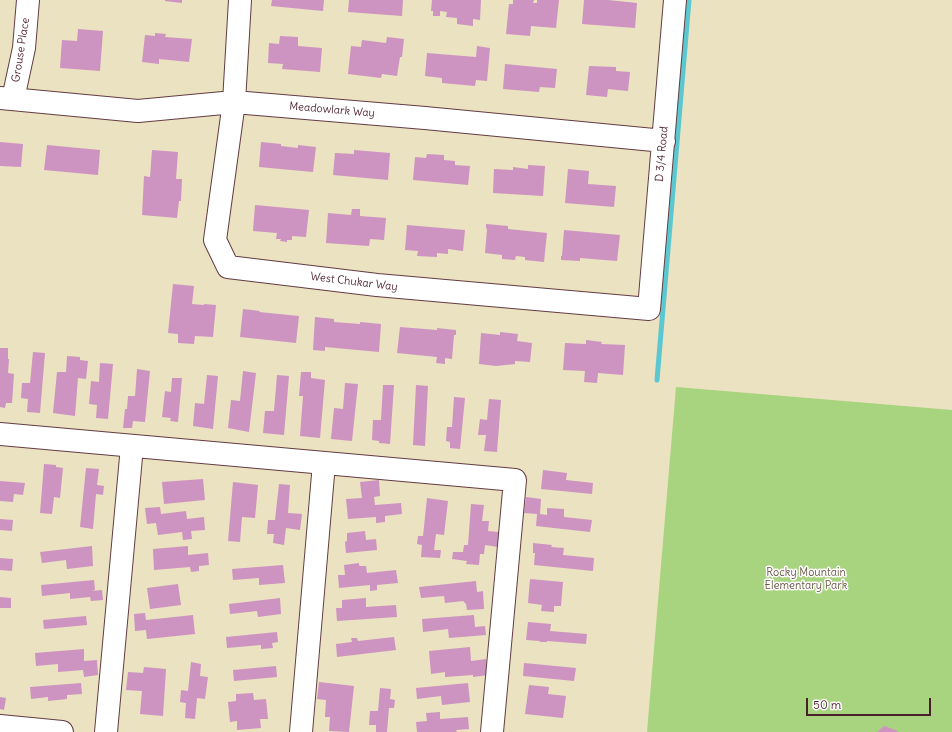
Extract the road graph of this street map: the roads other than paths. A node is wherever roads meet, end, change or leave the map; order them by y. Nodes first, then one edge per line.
1 (28, 0) edge
2 (240, 0) edge
3 (675, 0) edge
4 (6, 99) edge
5 (234, 102) junction
6 (664, 141) junction
7 (650, 309) joint
8 (0, 434) edge
9 (132, 446) junction
10 (324, 463) junction
11 (0, 726) edge
12 (62, 732) edge
13 (106, 732) edge
14 (301, 732) edge
15 (492, 732) edge

1 - 4 street, Grouse Place
2 - 5 street
3 - 6 street, D 3/4 Road
4 - 5 street, Meadowlark Way
5 - 6 street, Meadowlark Way
5 - 7 street, West Chukar Way
6 - 7 street, D 3/4 Road
8 - 9 street
9 - 10 street
9 - 13 street
10 - 14 street
10 - 15 street
11 - 12 street

